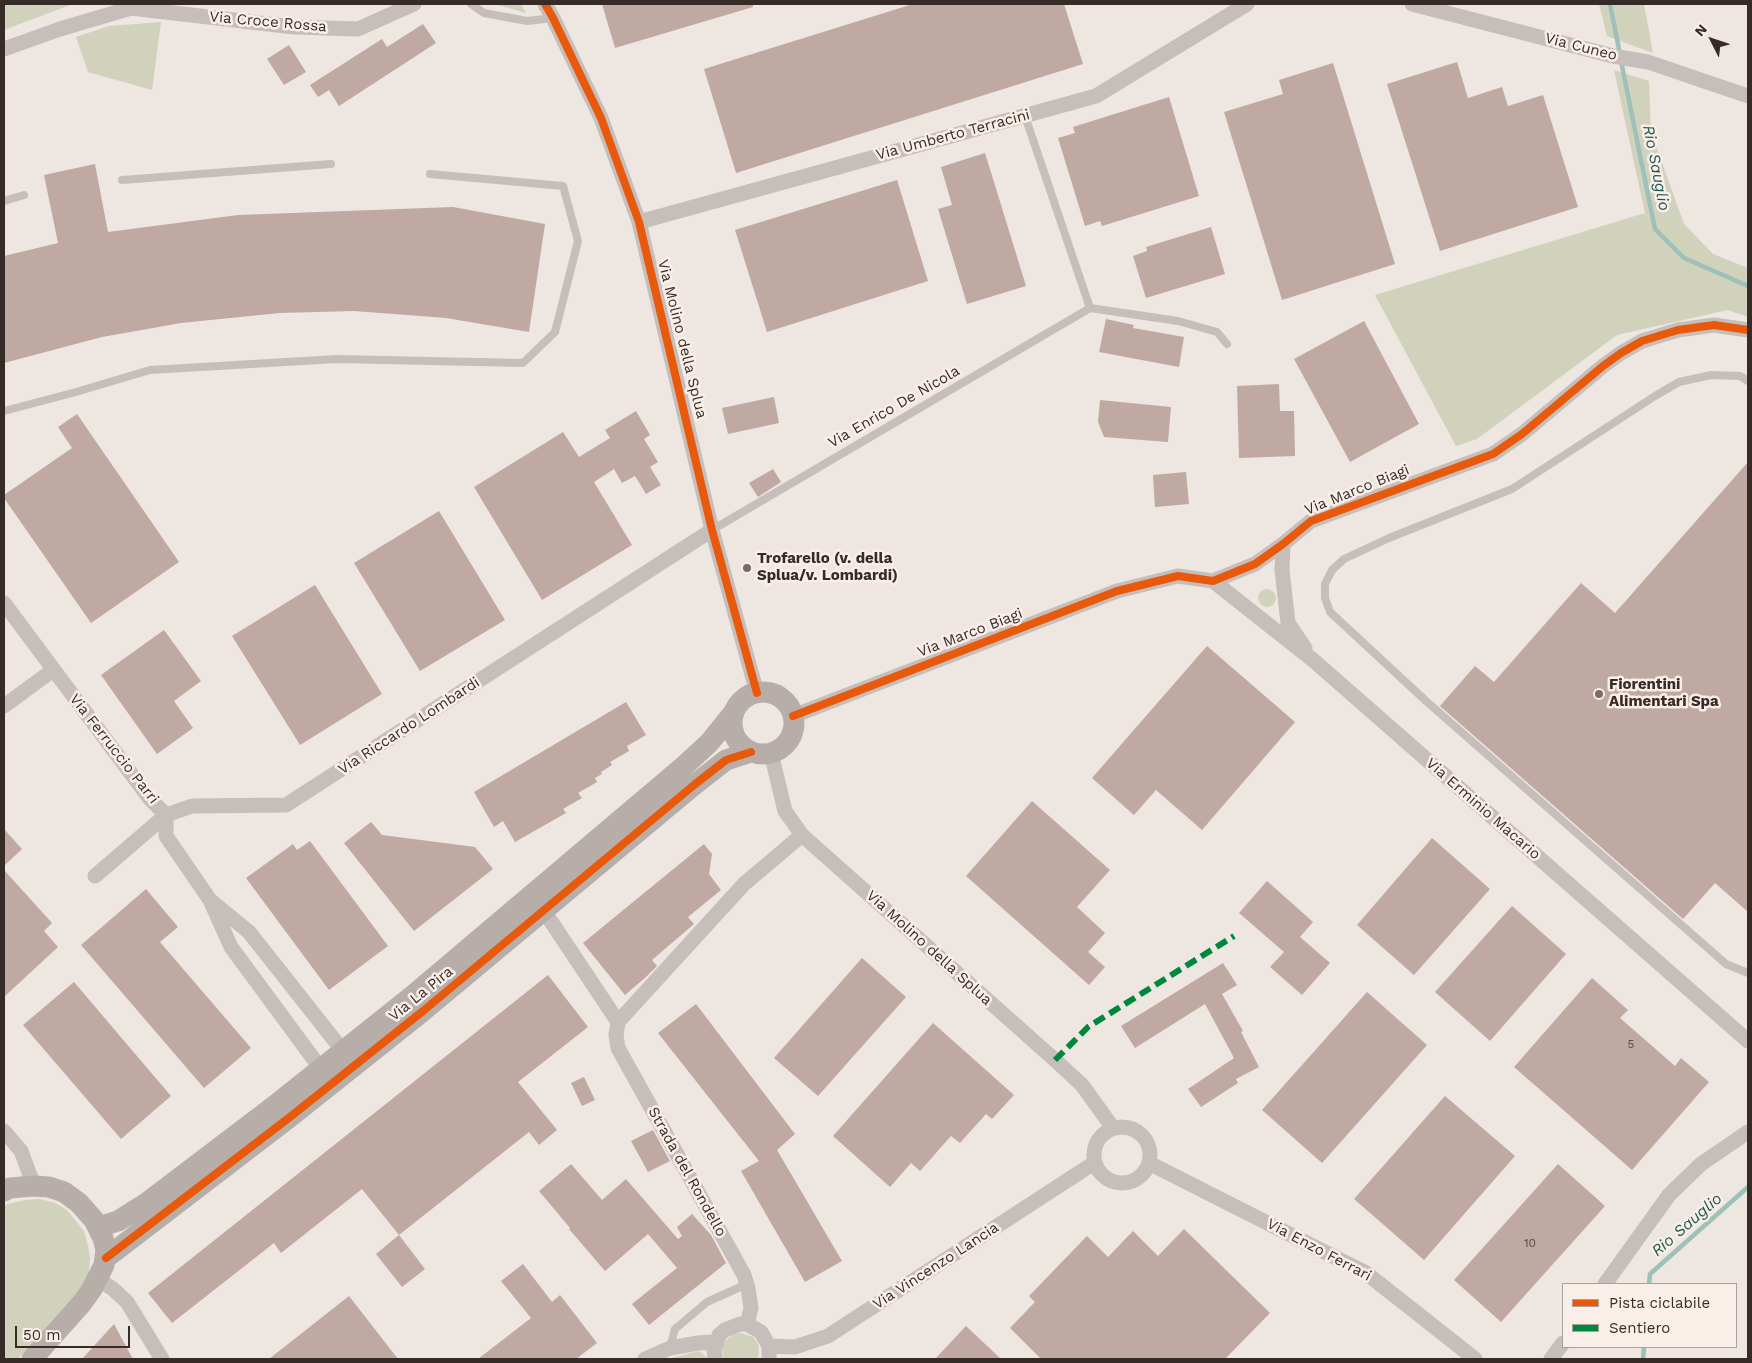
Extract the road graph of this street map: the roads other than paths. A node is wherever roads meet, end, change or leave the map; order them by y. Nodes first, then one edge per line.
1 (116, 4) edge
2 (414, 4) edge
3 (471, 4) edge
4 (545, 4) edge
5 (1247, 4) edge
6 (1412, 4) edge
7 (131, 8) junction
8 (554, 18) junction
9 (4, 49) edge
10 (1748, 96) edge
11 (1025, 116) junction
12 (331, 164) dead end
13 (430, 174) dead end
14 (122, 180) dead end
15 (24, 195) dead end
16 (4, 201) edge
17 (639, 222) junction
18 (1090, 308) junction
19 (1748, 330) edge
20 (1227, 344) dead end
21 (1748, 380) edge
22 (4, 411) edge
23 (712, 530) junction
24 (1283, 544) junction
25 (1213, 581) junction
26 (4, 603) edge
27 (1312, 660) junction
28 (53, 670) junction
29 (757, 693) junction
30 (4, 706) edge
31 (734, 712) junction
32 (793, 716) junction
33 (761, 753) junction
34 (166, 815) junction
35 (802, 835) junction
36 (95, 876) dead end
37 (210, 900) junction
38 (544, 911) junction
39 (1748, 973) edge
40 (282, 974) junction
41 (263, 990) junction
42 (618, 1022) junction
43 (1748, 1041) edge
44 (343, 1052) junction
45 (321, 1069) junction
46 (1113, 1128) junction
47 (4, 1131) edge
48 (1748, 1132) edge
49 (1094, 1162) junction
50 (1149, 1162) junction
51 (34, 1186) junction
52 (4, 1191) edge
53 (98, 1227) junction
54 (106, 1258) junction
55 (98, 1279) junction
56 (1606, 1283) edge
57 (747, 1284) junction
58 (748, 1324) junction
59 (715, 1342) junction
60 (1562, 1344) edge
61 (670, 1348) junction
62 (769, 1352) edge
63 (32, 1359) edge
64 (162, 1359) edge
65 (645, 1359) edge
66 (715, 1359) edge
67 (1475, 1359) edge
68 (1551, 1359) edge

1 - 7 street
2 - 7 street, Via Croce Rossa
3 - 8 lane
4 - 8 street, Via Molino della Splua
5 - 11 street, Via Umberto Terracini
6 - 10 street, Via Cuneo
7 - 9 street, Via Croce Rossa
8 - 17 street, Via Molino della Splua
11 - 17 street, Via Umberto Terracini
11 - 18 lane
12 - 14 lane
13 - 22 lane
15 - 16 lane
17 - 23 street, Via Molino della Splua
18 - 20 lane
18 - 23 lane, Via Enrico De Nicola
19 - 24 street, Via Marco Biagi
21 - 39 lane
23 - 29 street, Via Molino della Splua
23 - 34 street, Via Riccardo Lombardi
24 - 25 street, Via Marco Biagi
24 - 27 street
25 - 27 street, Via Erminio Macario
25 - 32 street, Via Marco Biagi
26 - 28 street, Via Ferruccio Parri
27 - 43 street, Via Erminio Macario
28 - 30 street
28 - 34 street, Via Ferruccio Parri
29 - 31 street
29 - 32 street
31 - 33 street
31 - 44 street, Via La Pira
32 - 33 street
33 - 35 street, Via Molino della Splua
33 - 38 street, Via La Pira
34 - 36 street, Via Riccardo Lombardi
34 - 37 street, Via Ferruccio Parri
35 - 42 street
35 - 46 street, Via Molino della Splua
37 - 40 street
37 - 41 street
38 - 42 street
38 - 54 street, Via La Pira
40 - 41 street
40 - 44 street
41 - 45 street
42 - 57 street, Strada del Rondello
44 - 45 street, Via La Pira
45 - 53 street, Via La Pira
46 - 49 street
46 - 50 street
47 - 51 street
48 - 56 street
49 - 50 street
49 - 62 street, Via Vincenzo Lancia
50 - 67 street, Via Enzo Ferrari
51 - 52 street
51 - 53 street
53 - 54 street
54 - 55 street
55 - 63 street
55 - 64 street
57 - 58 street, Strada del Rondello
57 - 61 lane
58 - 59 street
58 - 62 street
59 - 61 street
59 - 66 street
60 - 68 street
61 - 65 street

